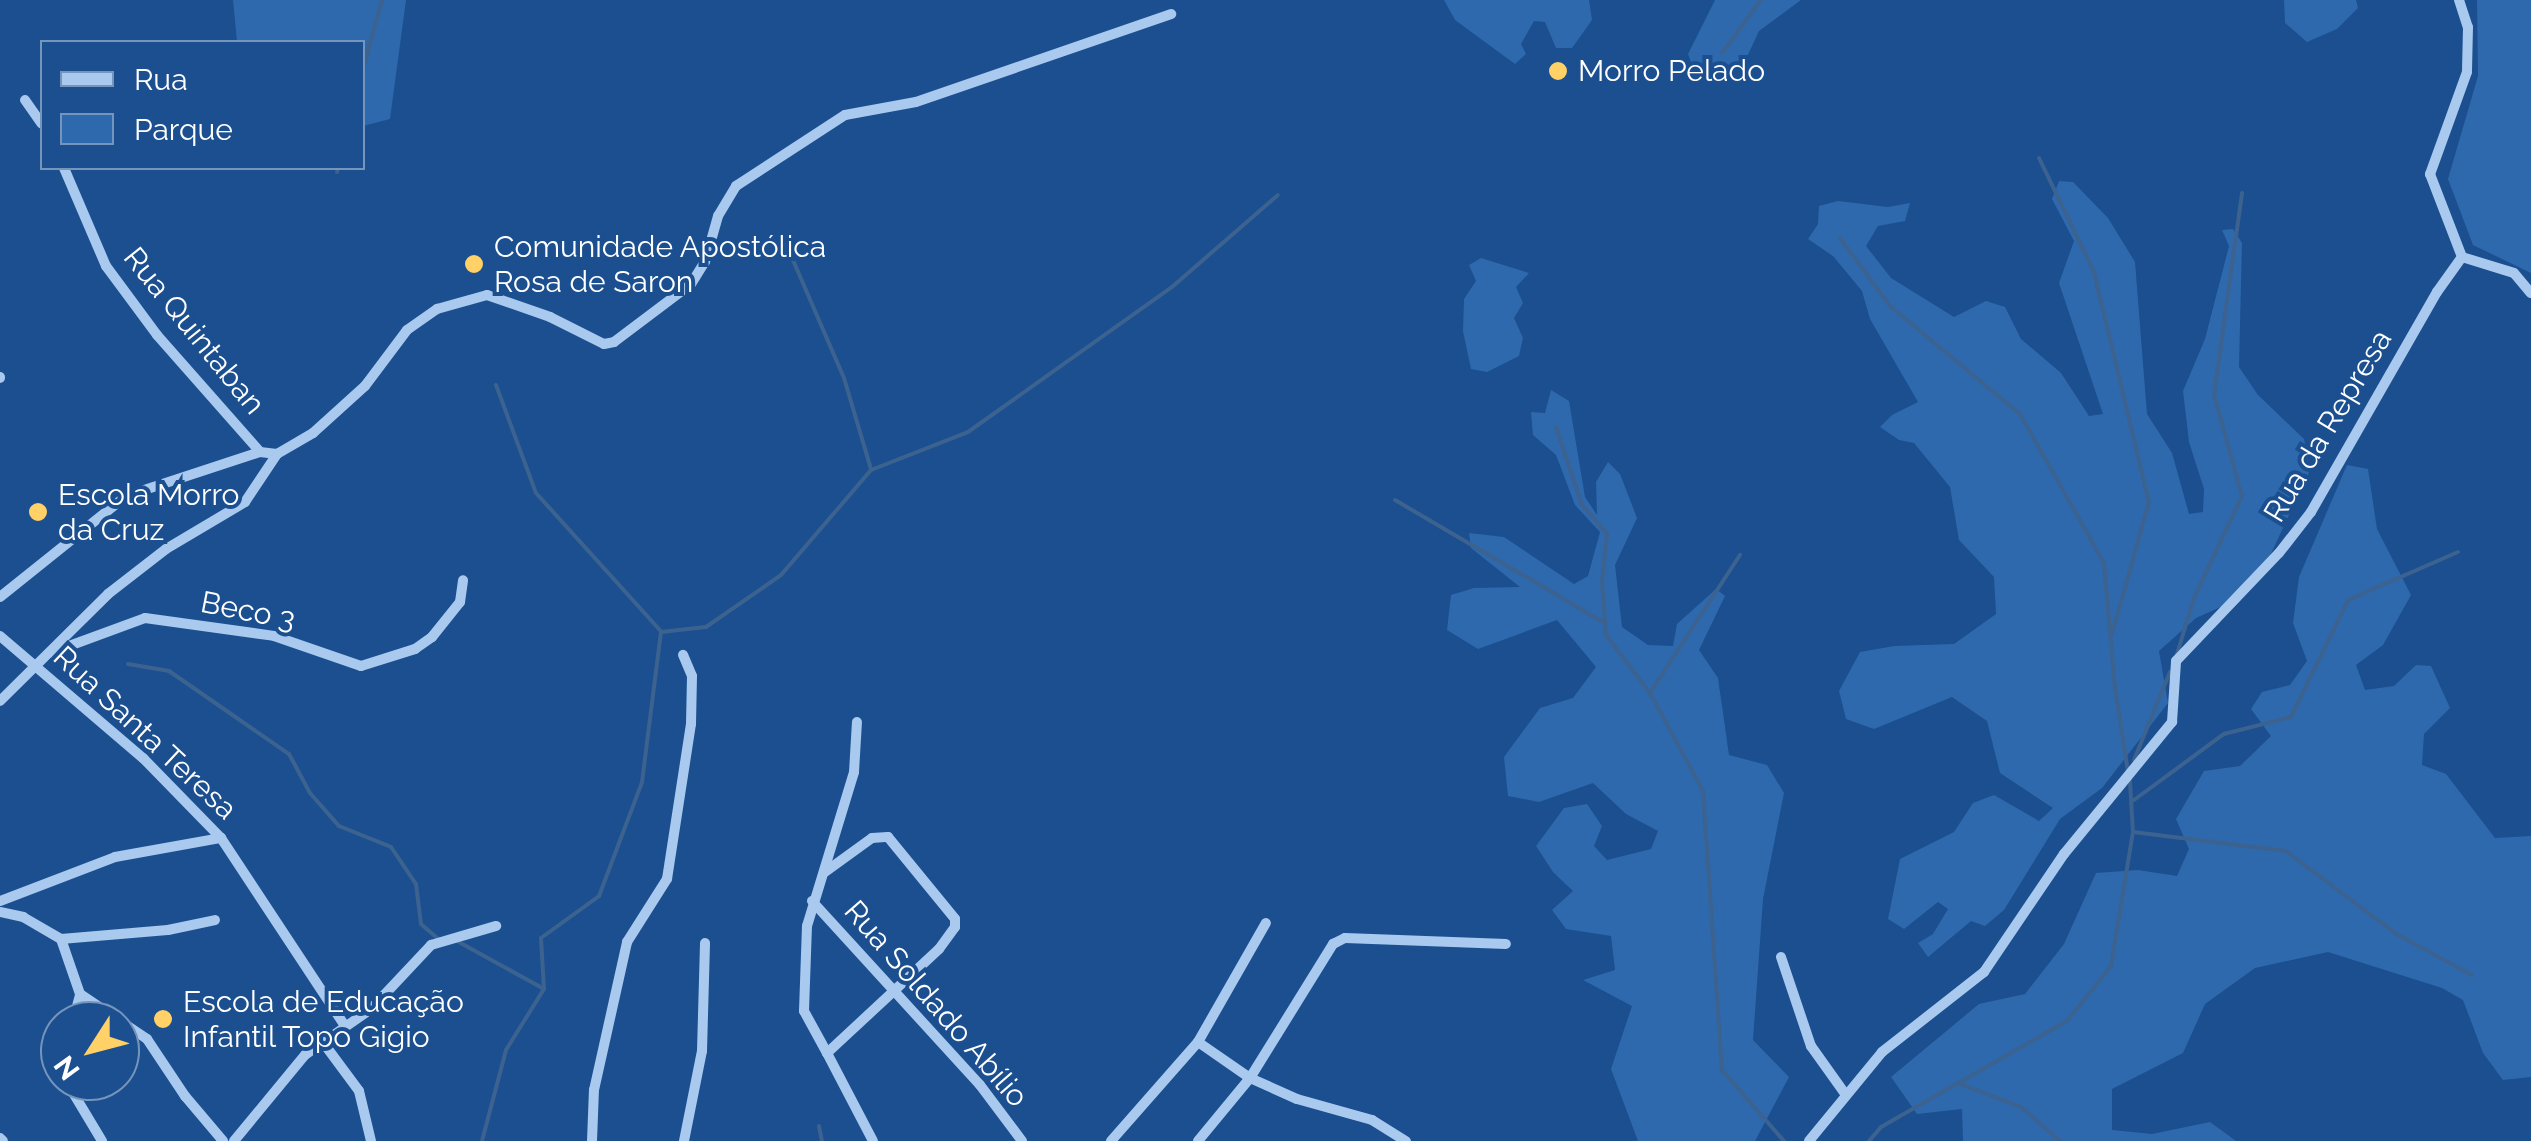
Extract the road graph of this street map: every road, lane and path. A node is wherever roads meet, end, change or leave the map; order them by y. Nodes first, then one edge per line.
1 (2458, 0) edge
2 (1171, 14) dead end
3 (25, 100) dead end
4 (40, 121) edge
5 (65, 170) edge
6 (2462, 257) junction
7 (2531, 293) edge
8 (260, 452) junction
9 (277, 454) junction
10 (463, 580) dead end
11 (0, 597) edge
12 (0, 636) edge
13 (44, 654) junction
14 (683, 655) dead end
15 (34, 664) junction
16 (0, 701) edge
17 (856, 722) dead end
18 (221, 838) junction
19 (825, 872) junction
20 (0, 901) edge
21 (812, 901) junction
22 (0, 912) edge
23 (214, 920) dead end
24 (1266, 923) dead end
25 (496, 926) dead end
26 (62, 939) junction
27 (706, 943) dead end
28 (1506, 944) dead end
29 (1780, 957) dead end
30 (80, 994) junction
31 (896, 994) junction
32 (78, 1001) edge
33 (345, 1026) junction
34 (322, 1041) junction
35 (1198, 1042) junction
36 (827, 1054) junction
37 (1250, 1078) junction
38 (1846, 1095) junction
39 (78, 1101) edge
40 (102, 1141) edge
41 (223, 1141) edge
42 (234, 1141) edge
43 (371, 1141) edge
44 (592, 1141) edge
45 (684, 1141) edge
46 (873, 1141) edge
47 (1022, 1141) edge
48 (1111, 1141) edge
49 (1198, 1141) edge
50 (1406, 1141) edge
51 (1809, 1141) edge

1 - 6 street
2 - 9 street
3 - 4 street
5 - 8 street, Rua Quintaban
6 - 7 street
6 - 38 street, Rua da Represa
8 - 9 street, Rua Quintaban
8 - 11 street
9 - 13 street
10 - 13 street, Beco 3
12 - 15 street, Rua Santa Teresa
13 - 15 street
14 - 44 street
15 - 16 street
15 - 18 street, Rua Santa Teresa
17 - 19 street
18 - 20 street
18 - 33 street, Rua Santa Teresa
19 - 21 street
19 - 31 street
21 - 31 street, Rua Soldado Abílio
21 - 36 street
22 - 26 street
23 - 26 street
24 - 35 street
25 - 33 street
26 - 30 street
27 - 45 street
28 - 37 street
29 - 38 street
30 - 32 street
30 - 41 street
31 - 36 street
31 - 47 street, Rua Soldado Abílio
33 - 34 street
34 - 42 street
34 - 43 street
35 - 37 street
35 - 48 street
36 - 46 street
37 - 49 street
37 - 50 street
38 - 51 street, Rua da Represa
39 - 40 street

